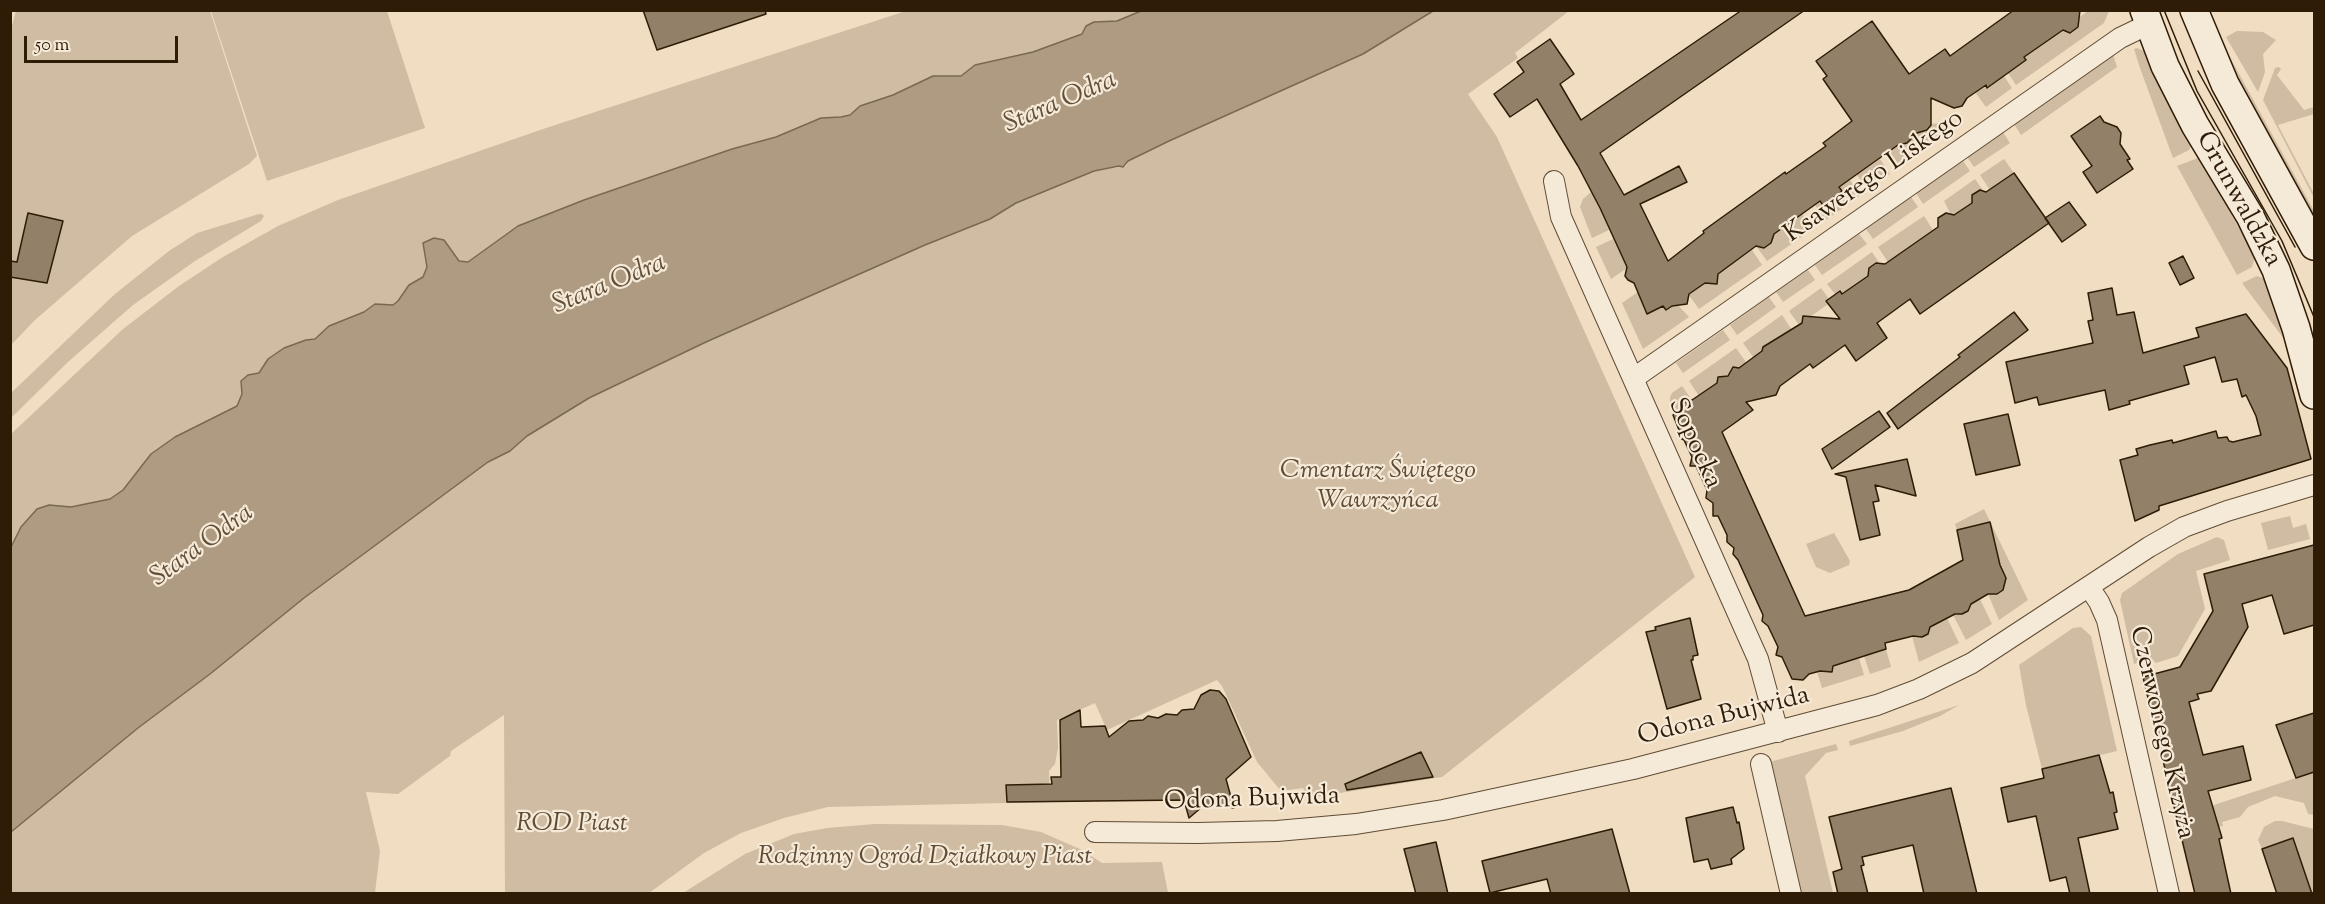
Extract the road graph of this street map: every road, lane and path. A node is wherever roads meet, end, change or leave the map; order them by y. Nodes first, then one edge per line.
1 (2194, 10) edge
2 (2146, 17) edge
3 (1554, 181) dead end
4 (2314, 246) edge
5 (1634, 378) junction
6 (2314, 395) edge
7 (2314, 485) edge
8 (2089, 587) junction
9 (1778, 732) junction
10 (1761, 764) dead end
11 (1095, 832) dead end
12 (1791, 894) edge
13 (2169, 894) edge

1 - 4 street, Grunwaldzka
2 - 5 street, Ksawerego Liskego
2 - 6 street, Grunwaldzka
3 - 5 street, Sopocka
5 - 9 street, Sopocka
7 - 8 street, Odona Bujwida
8 - 9 street, Odona Bujwida
8 - 13 street, Czerwonego Krzyża
9 - 11 street, Odona Bujwida
10 - 12 street

